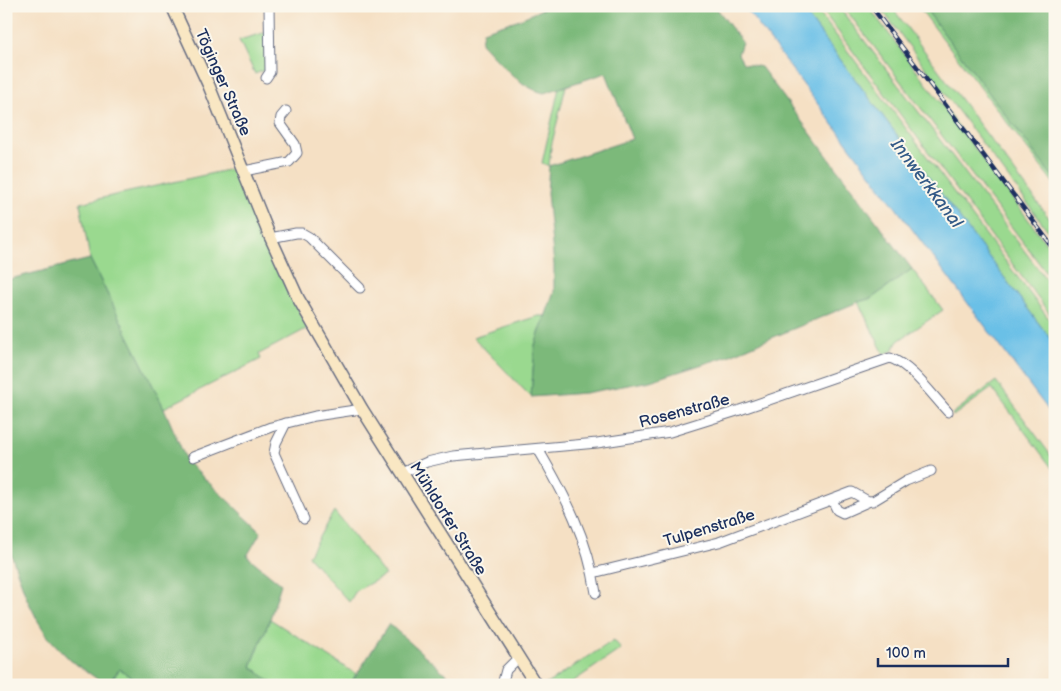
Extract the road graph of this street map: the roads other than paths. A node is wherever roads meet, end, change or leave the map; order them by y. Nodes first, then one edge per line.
1 (172, 6) edge
2 (269, 6) edge
3 (266, 78) dead end
4 (286, 112) dead end
5 (244, 171) junction
6 (270, 238) junction
7 (360, 288) dead end
8 (353, 394) joint
9 (362, 409) junction
10 (948, 412) dead end
11 (286, 423) junction
12 (538, 449) junction
13 (193, 457) dead end
14 (931, 471) dead end
15 (402, 473) junction
16 (832, 500) junction
17 (870, 501) junction
18 (304, 519) dead end
19 (593, 573) junction
20 (596, 592) dead end
21 (518, 658) junction
22 (502, 685) edge
23 (536, 685) edge

1 - 5 street, Töginger Straße
2 - 3 street
4 - 5 street
5 - 6 street, Töginger Straße
6 - 7 street
6 - 8 street, Töginger Straße
8 - 9 street, Mühldorfer Straße
9 - 11 street
9 - 15 street, Mühldorfer Straße
10 - 12 street, Rosenstraße
11 - 13 street
11 - 18 street
12 - 15 street, Rosenstraße
12 - 19 street
14 - 17 street
15 - 21 street, Mühldorfer Straße
16 - 17 street, Tulpenstraße
16 - 17 street
16 - 19 street, Tulpenstraße
19 - 20 street
21 - 22 street
21 - 23 street, Mühldorfer Straße

